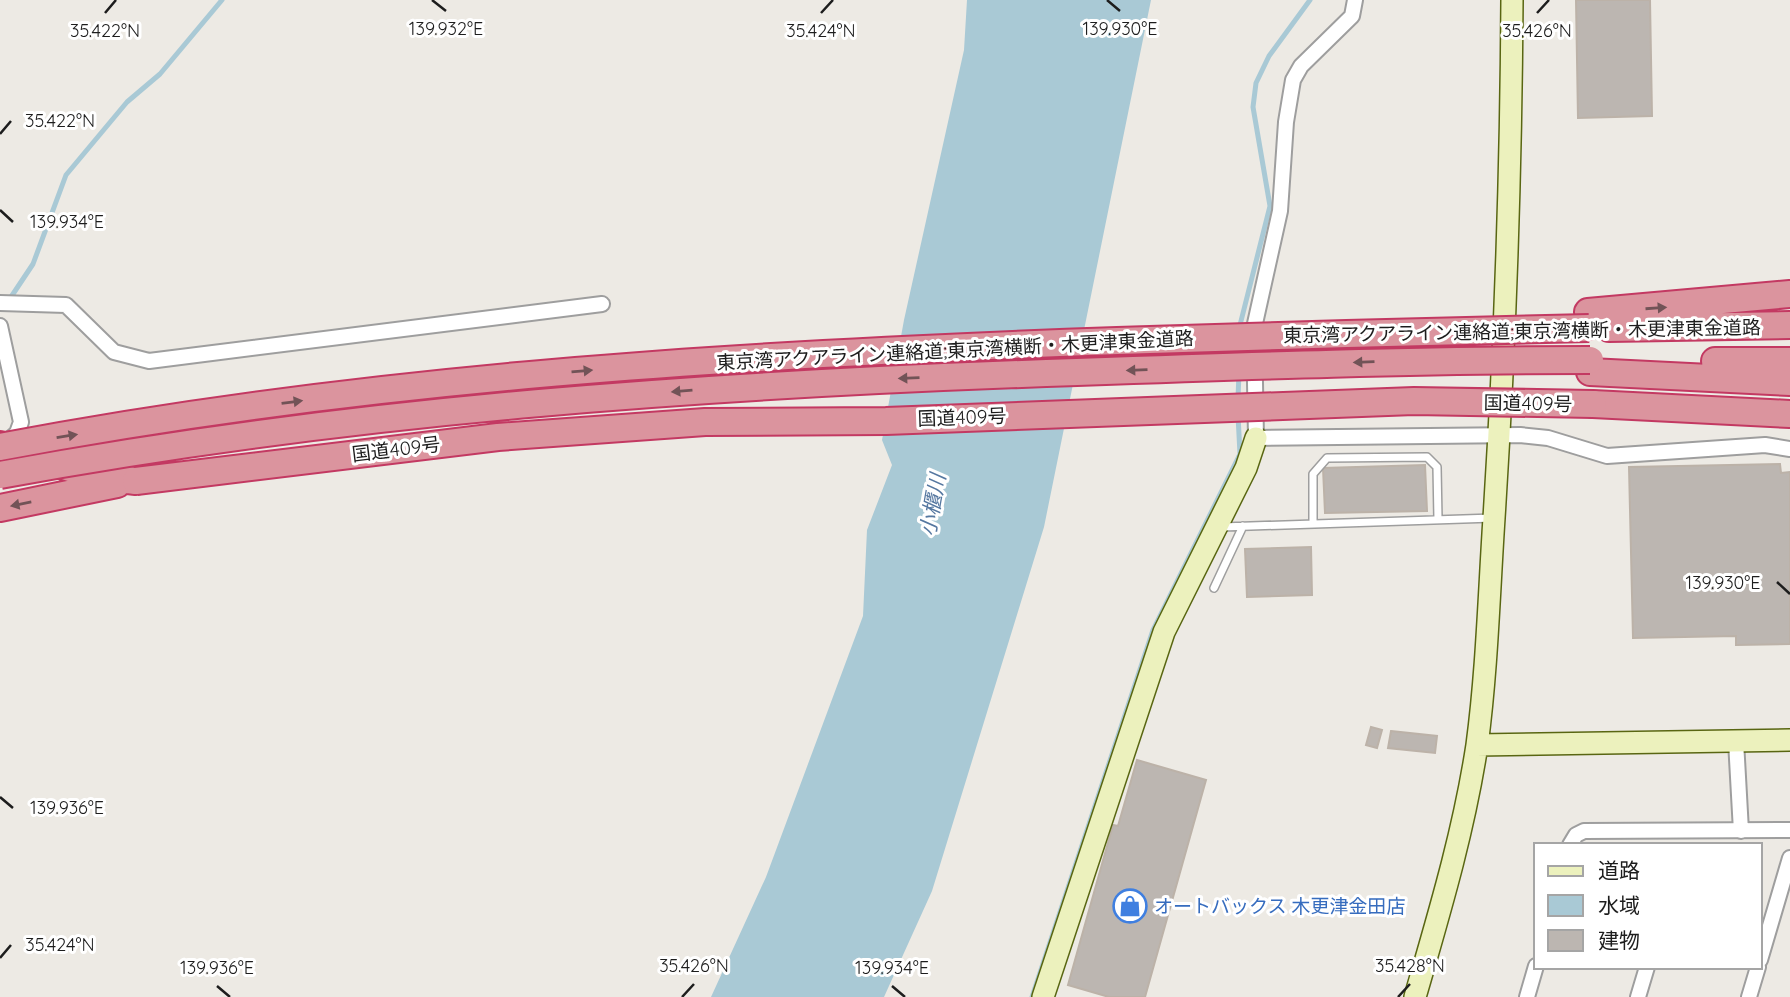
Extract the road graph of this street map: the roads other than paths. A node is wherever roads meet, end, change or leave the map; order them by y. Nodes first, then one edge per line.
1 (1355, 0) edge
2 (1512, 0) edge
3 (1790, 294) edge
4 (0, 303) edge
5 (603, 304) dead end
6 (1589, 320) junction
7 (1790, 325) edge
8 (0, 326) edge
9 (1790, 361) edge
10 (1590, 366) junction
11 (1790, 382) edge
12 (1790, 414) edge
13 (1500, 434) junction
14 (1256, 439) junction
15 (1, 446) edge
16 (1790, 449) edge
17 (0, 475) edge
18 (136, 481) junction
19 (0, 508) edge
20 (1494, 518) junction
21 (1438, 519) junction
22 (1313, 524) junction
23 (1243, 526) junction
24 (1216, 527) junction
25 (1213, 588) dead end
26 (1790, 740) edge
27 (1736, 741) junction
28 (1477, 745) junction
29 (1790, 830) edge
30 (1741, 831) junction
31 (1684, 838) edge
32 (1571, 843) edge
33 (1790, 858) edge
34 (1762, 953) edge
35 (1535, 969) edge
36 (1646, 969) edge
37 (1757, 969) edge
38 (1049, 995) edge
39 (1415, 997) edge
40 (1527, 997) edge
41 (1638, 997) edge
42 (1749, 997) edge

1 - 14 street
2 - 13 street
6 -> 3 highway
4 - 5 street
6 - 7 highway, 東京湾アクアライン連絡道;東京湾横断・木更津東金道路
15 -> 6 highway, 東京湾アクアライン連絡道;東京湾横断・木更津東金道路, bridge
8 - 15 street
9 - 10 highway, 東京湾アクアライン連絡道;東京湾横断・木更津東金道路
10 - 11 highway
10 -> 17 highway, 東京湾アクアライン連絡道;東京湾横断・木更津東金道路, bridge
12 - 18 highway, 国道409号, bridge
13 - 14 street
13 - 16 street
13 - 20 street
14 - 24 street
15 - 18 highway, 国道409号
18 -> 19 highway, 国道409号
20 - 21 lane
20 - 28 street
21 - 22 lane
21 - 22 lane
22 - 23 lane
23 - 24 lane
23 - 25 lane
24 - 38 street
26 - 27 street
27 - 28 street
27 - 30 street
28 - 39 street
29 - 30 street
30 - 31 street
31 - 32 street
33 - 34 street
35 - 40 street
36 - 41 street
37 - 42 street

